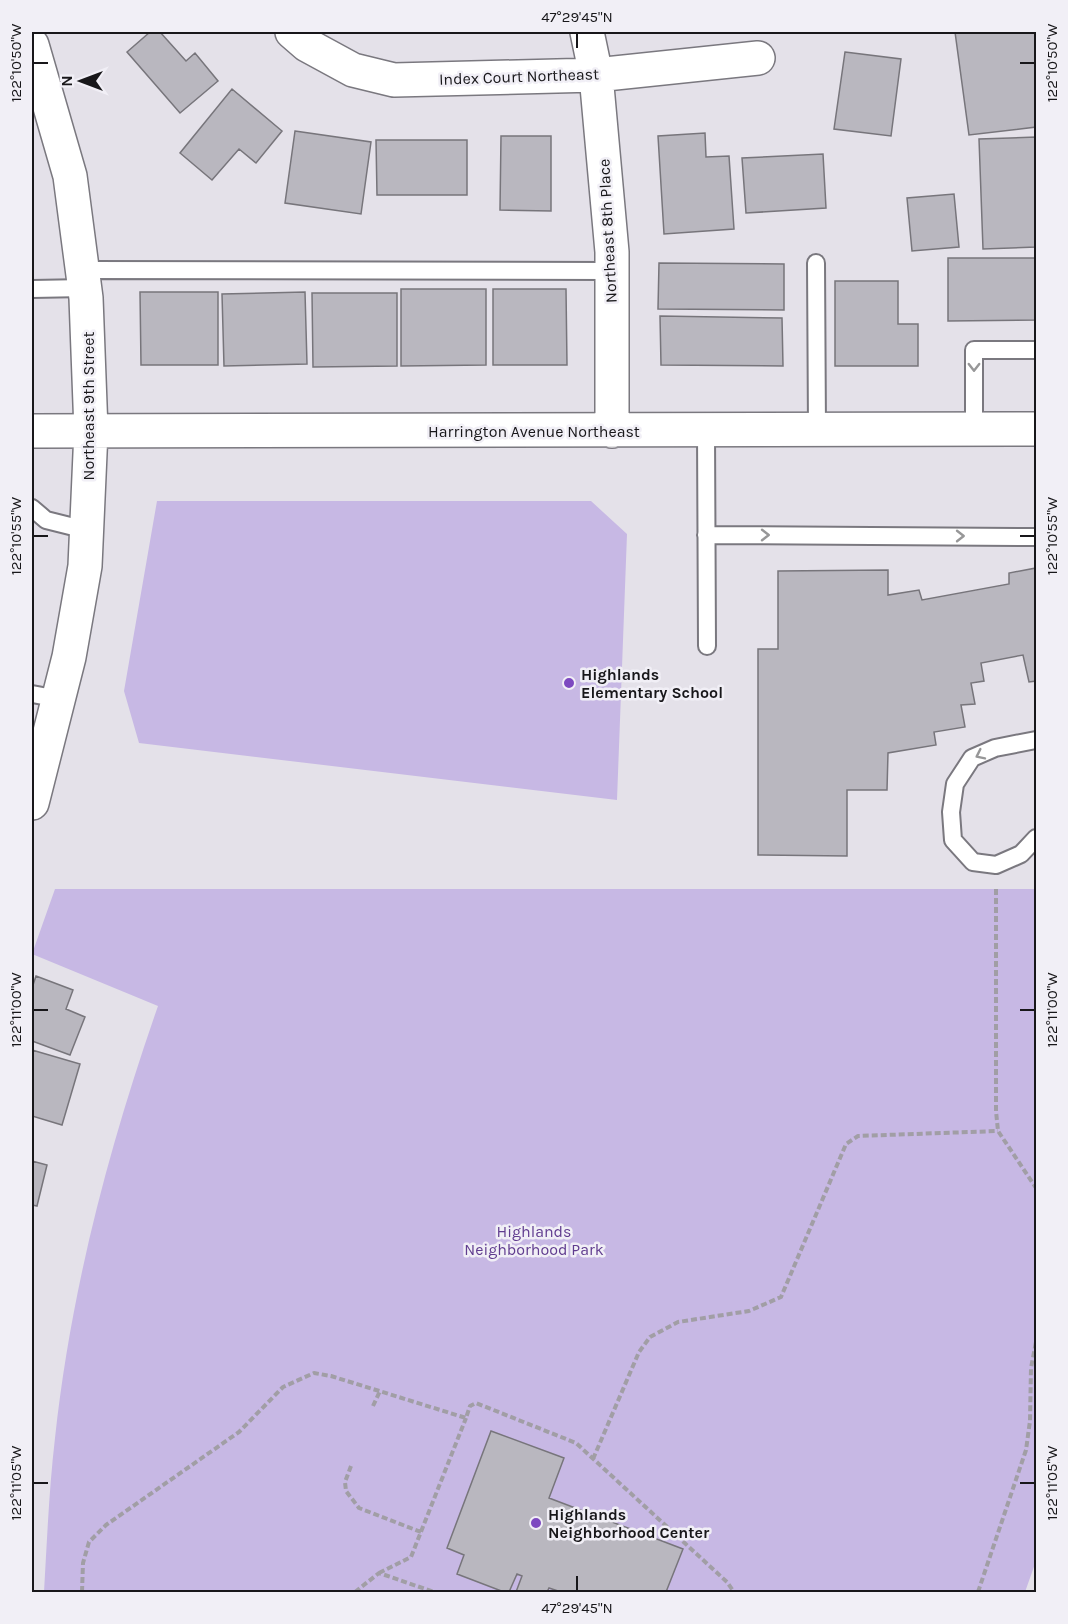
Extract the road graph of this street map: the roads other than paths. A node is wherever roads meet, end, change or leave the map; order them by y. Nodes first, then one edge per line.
1 (292, 32) edge
2 (587, 32) edge
3 (32, 45) edge
4 (758, 58) dead end
5 (596, 75) junction
6 (816, 263) dead end
7 (612, 272) junction
8 (84, 279) junction
9 (32, 289) edge
10 (1036, 350) edge
11 (1036, 429) edge
12 (817, 430) junction
13 (974, 430) junction
14 (32, 431) edge
15 (91, 431) junction
16 (612, 431) junction
17 (706, 431) junction
18 (32, 508) edge
19 (86, 530) junction
20 (706, 535) junction
21 (1036, 537) edge
22 (707, 646) dead end
23 (45, 696) edge
24 (1036, 740) edge
25 (32, 803) edge
26 (1036, 838) edge

1 - 5 street, Index Court Northeast
2 - 5 street, Northeast 8th Place
3 - 8 street, Northeast 9th Street
4 - 5 street, Index Court Northeast
5 - 7 street, Northeast 8th Place
6 - 12 lane
7 - 8 lane
7 - 16 street, Northeast 8th Place
8 - 9 lane
8 - 15 street, Northeast 9th Street
10 -> 13 lane
11 - 13 street, Harrington Avenue Northeast
12 - 13 street, Harrington Avenue Northeast
12 - 17 street, Harrington Avenue Northeast
14 - 15 street, Harrington Avenue Northeast
15 - 16 street, Harrington Avenue Northeast
15 - 19 street, Northeast 9th Street
16 - 17 street, Harrington Avenue Northeast
17 - 20 lane
18 - 19 lane
19 - 23 street, Northeast 9th Street
20 -> 21 lane
20 - 22 lane
23 - 25 street, Northeast 9th Street
24 -> 26 lane

